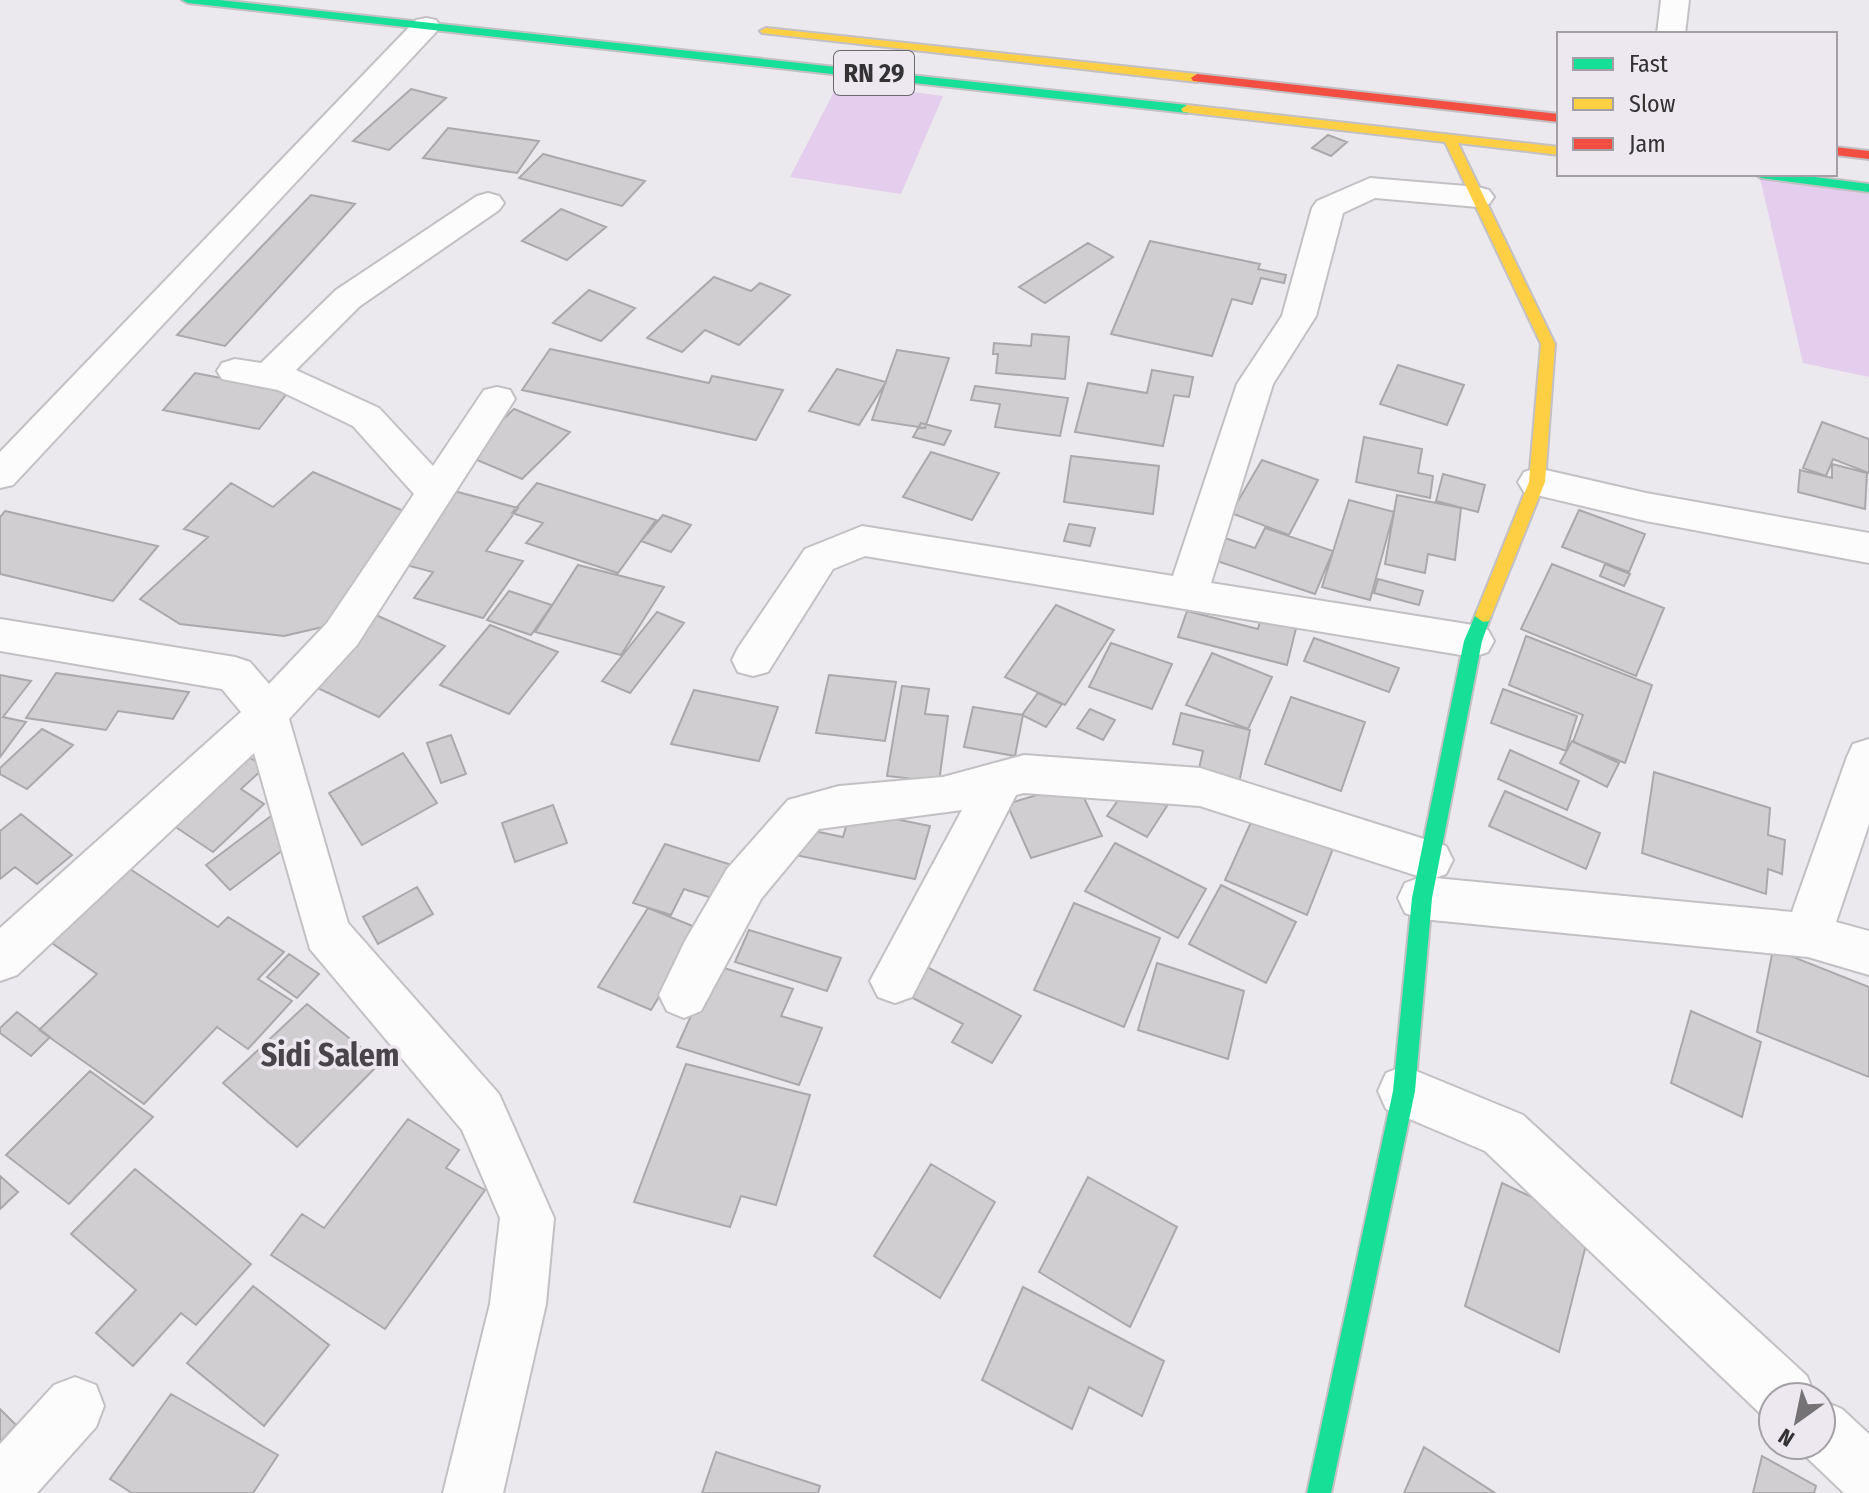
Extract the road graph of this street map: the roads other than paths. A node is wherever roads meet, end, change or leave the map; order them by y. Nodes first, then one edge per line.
1 (188, 0) edge
2 (1675, 0) edge
3 (426, 26) junction
4 (740, 28) dead end
5 (1671, 32) edge
6 (1557, 118) edge
7 (1450, 139) junction
8 (1557, 151) edge
9 (1837, 151) edge
10 (1869, 155) edge
11 (1776, 176) edge
12 (1869, 188) edge
13 (1478, 197) junction
14 (488, 203) dead end
15 (497, 399) dead end
16 (0, 475) edge
17 (1537, 482) junction
18 (436, 494) junction
19 (1869, 548) edge
20 (1187, 594) junction
21 (0, 635) edge
22 (1473, 641) junction
23 (753, 660) dead end
24 (266, 715) junction
25 (1869, 757) edge
26 (1001, 780) junction
27 (1426, 879) junction
28 (1808, 935) junction
29 (1869, 953) edge
30 (0, 959) edge
31 (895, 981) dead end
32 (684, 995) dead end
33 (1404, 1091) junction
34 (1769, 1381) edge
35 (75, 1406) dead end
36 (1837, 1445) edge
37 (1869, 1475) edge
38 (0, 1489) edge
39 (473, 1493) edge
40 (1319, 1493) edge

1 - 3 main road, RN 29
2 - 5 street
3 - 7 main road, RN 29
3 - 16 street
4 - 6 main road, RN 29
7 - 8 main road, RN 29
7 - 13 main road
9 - 10 main road
11 - 12 main road
13 - 17 main road
13 - 20 street
14 - 18 street
15 - 18 street
17 - 19 street
17 - 22 main road
18 - 24 street
20 - 22 street
20 - 23 street
21 - 24 street
22 - 27 main road
24 - 30 street
24 - 39 street
25 - 28 street
26 - 27 street
26 - 31 street
26 - 32 street
27 - 28 street
27 - 33 main road
28 - 29 street
33 - 34 street
33 - 40 main road
35 - 38 street
36 - 37 street

